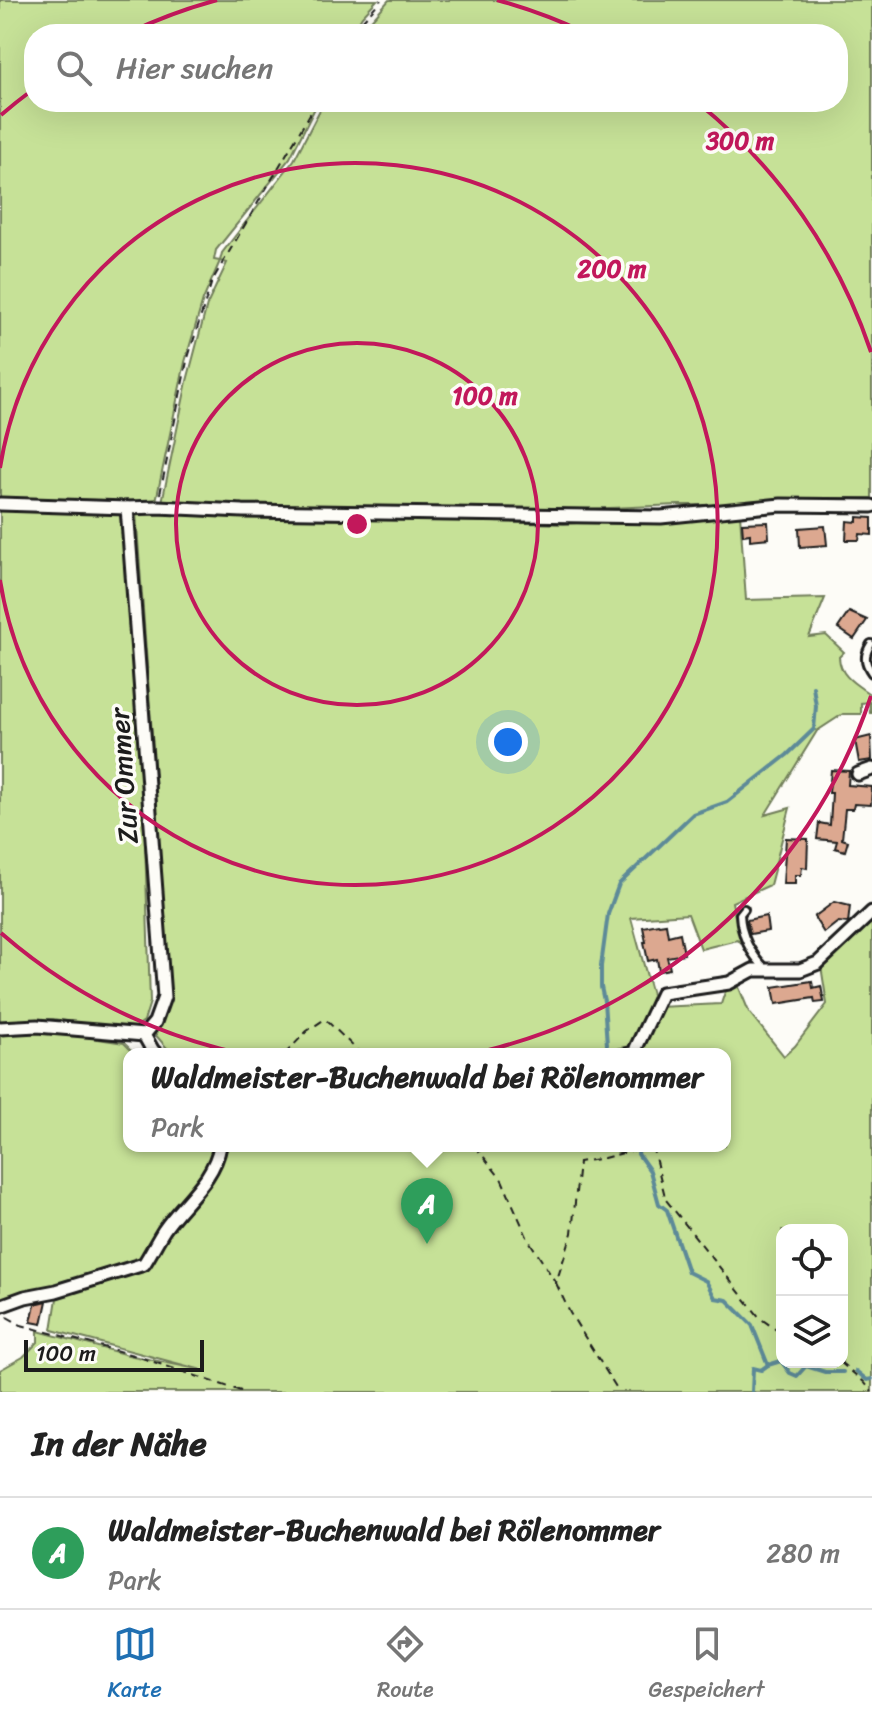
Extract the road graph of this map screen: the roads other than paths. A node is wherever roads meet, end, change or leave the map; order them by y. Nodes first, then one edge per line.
1 (0, 504) edge
2 (872, 506) edge
3 (127, 508) junction
4 (871, 644) edge
5 (872, 673) edge
6 (872, 769) edge
7 (858, 774) dead end
8 (744, 909) dead end
9 (872, 912) edge
10 (767, 970) junction
11 (0, 1028) edge
12 (144, 1035) junction
13 (151, 1048) edge
14 (638, 1048) edge
15 (219, 1152) edge
16 (0, 1308) edge

1 - 3 street
2 - 3 street
3 - 12 street, Zur Ommer
4 - 5 lane
6 - 7 street
8 - 10 lane
9 - 10 street
10 - 14 street
11 - 12 street
12 - 13 street
15 - 16 street

